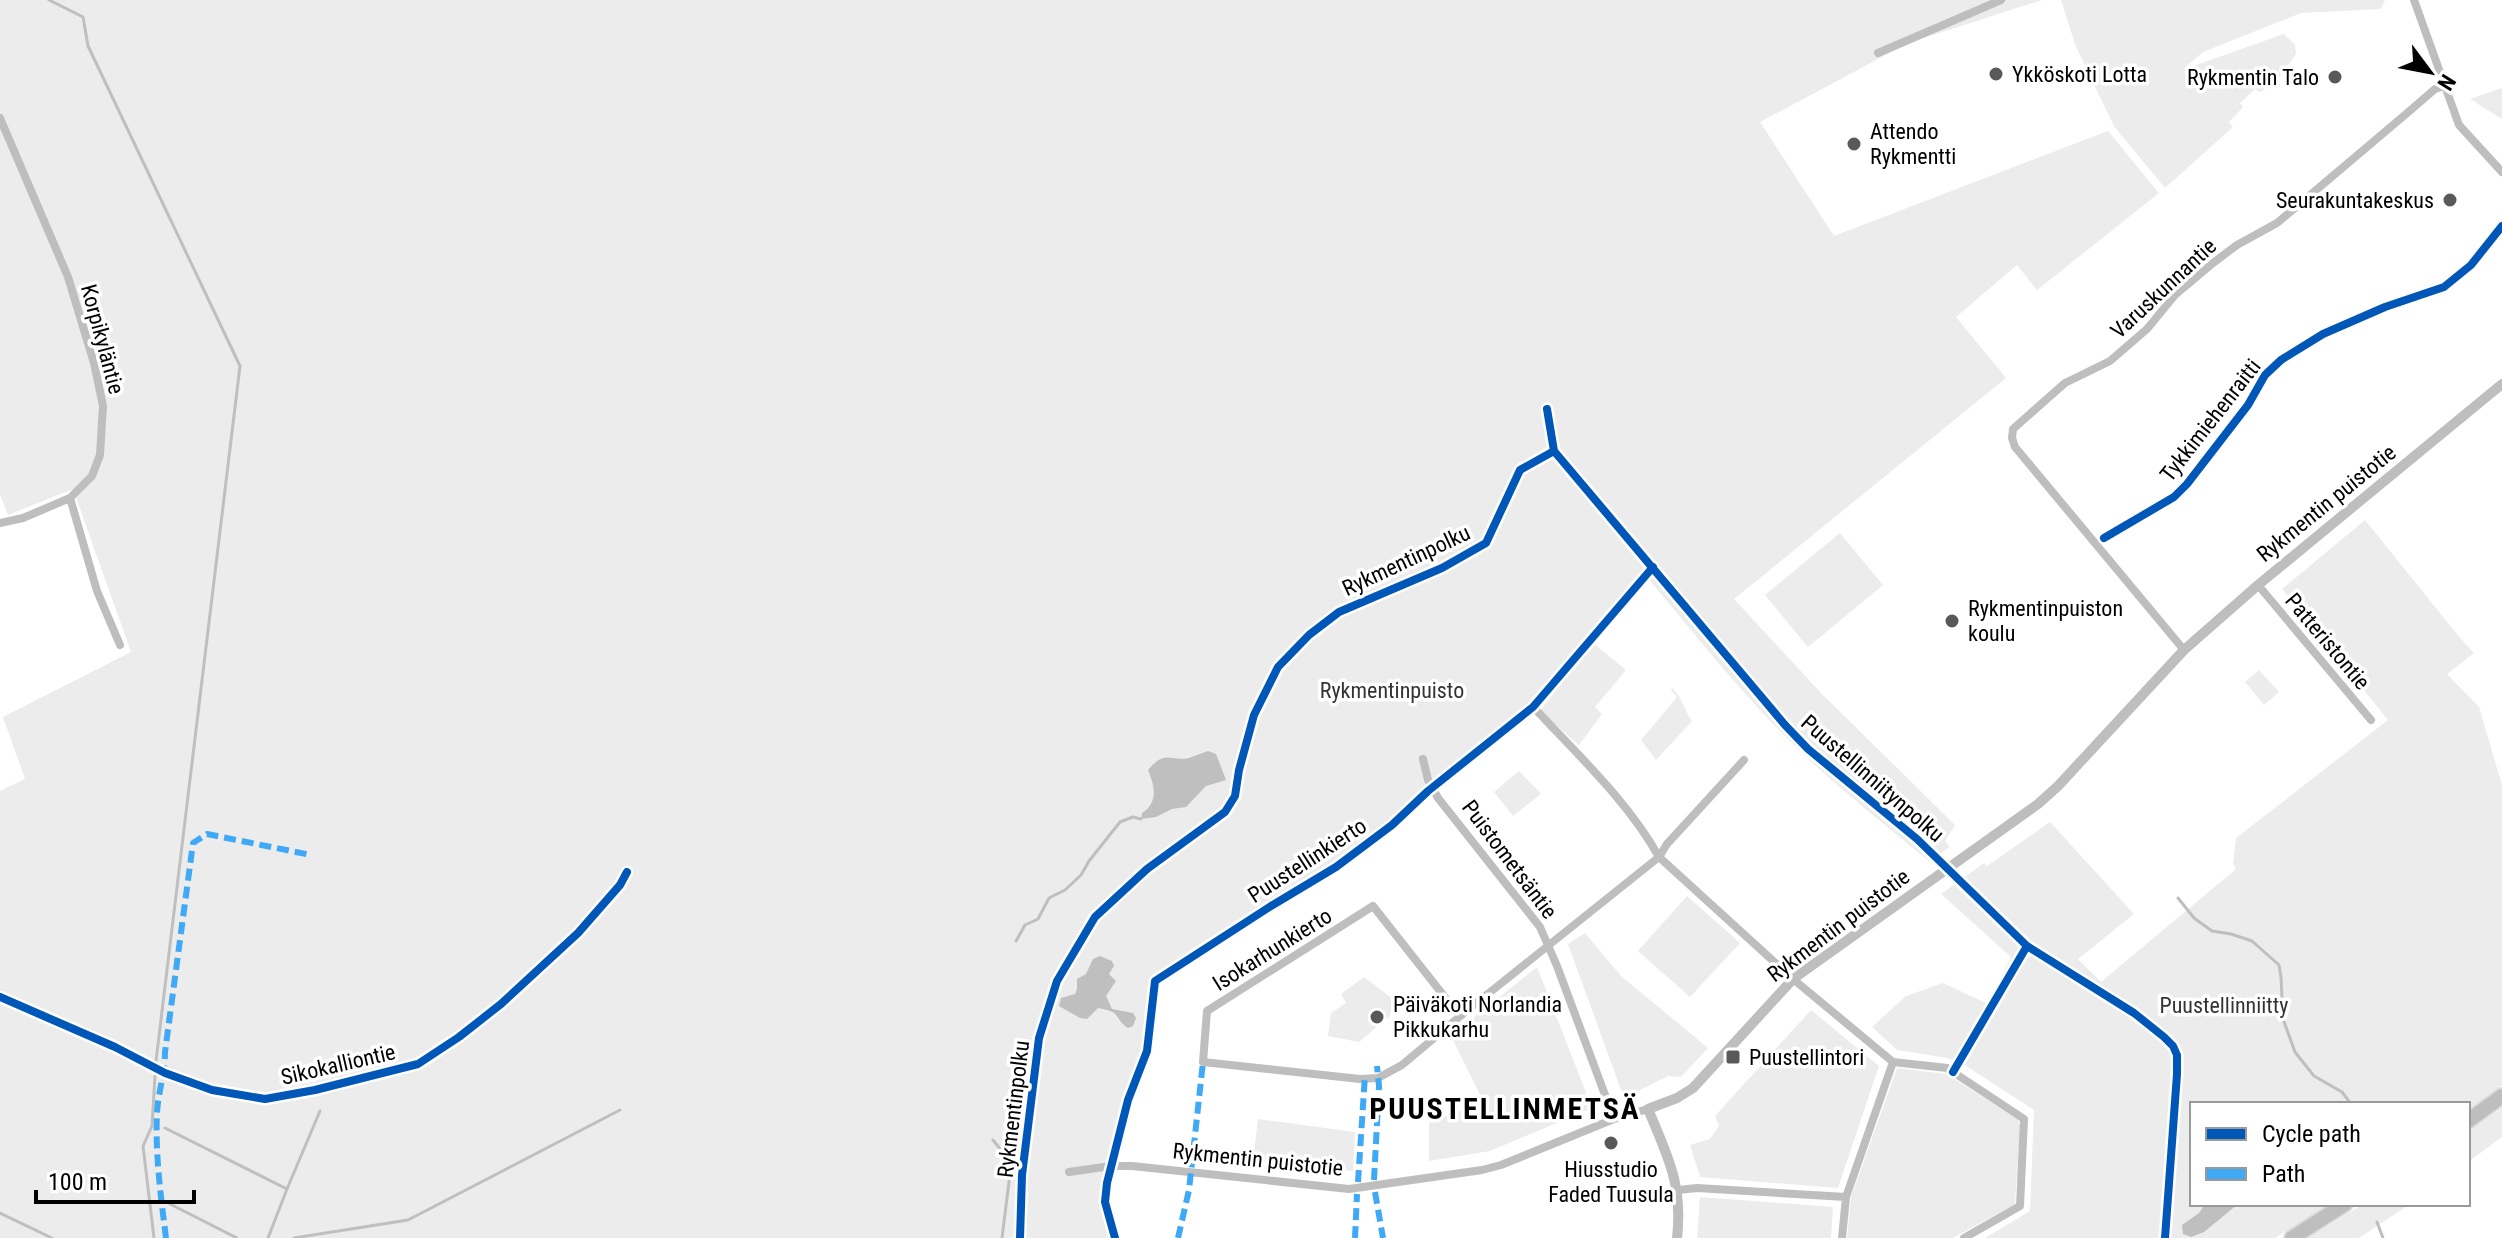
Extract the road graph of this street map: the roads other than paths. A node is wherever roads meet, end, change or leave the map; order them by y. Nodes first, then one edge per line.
1 (2001, 0) edge
2 (2414, 0) edge
3 (1878, 53) dead end
4 (2444, 86) junction
5 (0, 118) edge
6 (2502, 172) edge
7 (2502, 384) edge
8 (70, 498) junction
9 (0, 523) edge
10 (2258, 585) junction
11 (120, 645) dead end
12 (2184, 650) junction
13 (1538, 712) dead end
14 (2371, 720) dead end
15 (1423, 759) dead end
16 (1744, 760) dead end
17 (1659, 857) junction
18 (1548, 946) junction
19 (1793, 979) junction
20 (1464, 1013) junction
21 (1893, 1062) junction
22 (2502, 1096) edge
23 (1648, 1109) junction
24 (1614, 1119) junction
25 (2470, 1120) edge
26 (1069, 1172) dead end
27 (1678, 1190) junction
28 (1846, 1197) junction
29 (2342, 1206) edge
30 (1677, 1238) edge
31 (1842, 1238) edge
32 (1964, 1238) edge
33 (2292, 1238) edge

1 - 3 street
2 - 4 street
4 - 6 street
4 - 12 street, Varuskunnantie
5 - 8 street, Korpikyläntie
7 - 10 street, Rykmentin puistotie
8 - 9 street, Korpikyläntie
8 - 11 street
10 - 12 street, Rykmentin puistotie
10 - 14 street, Patteristontie
12 - 19 street, Rykmentin puistotie
13 - 17 street
15 - 18 street, Puistometsäntie
16 - 17 street
17 - 18 street
17 - 19 street
18 - 20 street
18 - 24 street, Puistometsäntie
19 - 21 street
19 - 23 street, Rykmentin puistotie
20 - 20 street, Isokarhunkierto
21 - 28 street
21 - 32 street
22 - 25 main road
23 - 24 street, Rykmentin puistotie
23 - 27 street
24 - 26 street, Rykmentin puistotie
27 - 28 street
27 - 30 street
28 - 31 street
29 - 33 main road

